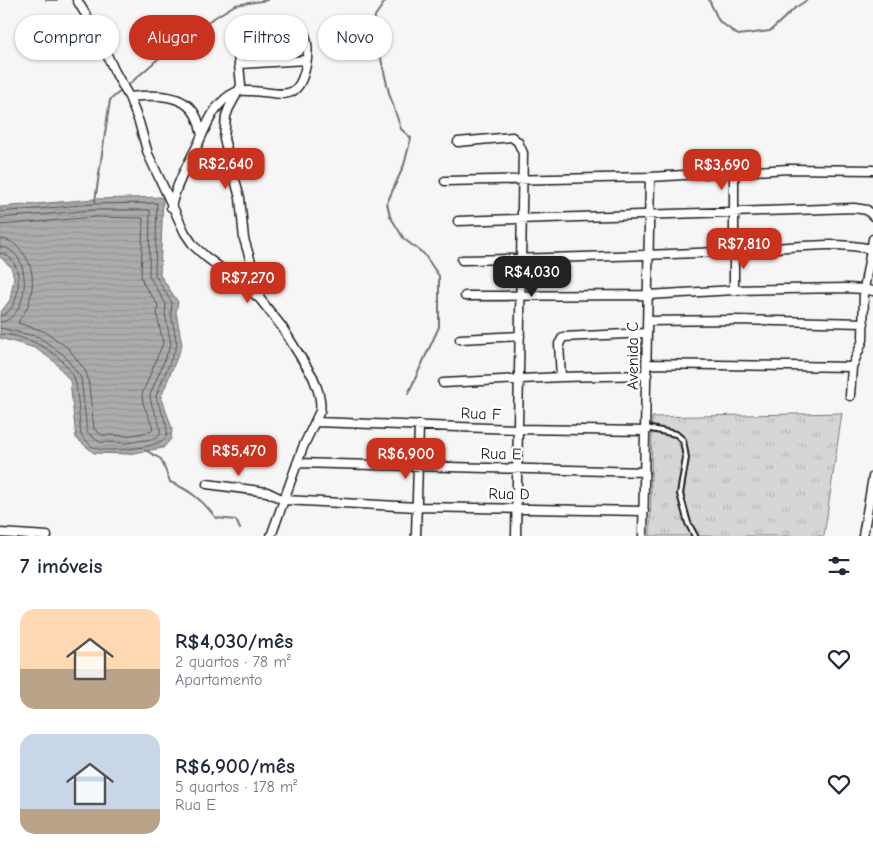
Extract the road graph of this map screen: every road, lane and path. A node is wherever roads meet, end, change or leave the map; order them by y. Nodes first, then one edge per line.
1 (77, 0) edge
2 (239, 60) edge
3 (306, 60) joint
4 (239, 64) junction
5 (239, 91) junction
6 (130, 97) junction
7 (202, 135) junction
8 (458, 142) dead end
9 (873, 170) edge
10 (734, 171) junction
11 (650, 176) junction
12 (523, 179) junction
13 (445, 181) dead end
14 (172, 207) junction
15 (733, 212) junction
16 (649, 216) junction
17 (873, 216) edge
18 (522, 220) junction
19 (458, 221) dead end
20 (873, 239) edge
21 (871, 248) junction
22 (733, 251) junction
23 (648, 254) junction
24 (521, 259) junction
25 (462, 260) dead end
26 (864, 288) junction
27 (734, 290) junction
28 (873, 291) edge
29 (648, 295) junction
30 (465, 296) dead end
31 (521, 296) junction
32 (260, 299) junction
33 (647, 321) junction
34 (864, 323) junction
35 (647, 333) junction
36 (520, 336) junction
37 (460, 339) dead end
38 (647, 364) junction
39 (852, 367) junction
40 (647, 374) junction
41 (561, 377) junction
42 (519, 379) junction
43 (443, 383) dead end
44 (850, 396) dead end
45 (316, 422) junction
46 (419, 425) junction
47 (518, 429) junction
48 (646, 429) junction
49 (297, 463) junction
50 (417, 467) junction
51 (516, 468) junction
52 (645, 472) junction
53 (873, 477) edge
54 (207, 484) dead end
55 (284, 500) junction
56 (417, 507) junction
57 (516, 508) junction
58 (644, 511) junction
59 (0, 533) edge
60 (47, 536) edge
61 (271, 536) edge
62 (416, 536) edge
63 (516, 536) edge
64 (643, 536) edge
65 (695, 536) edge
66 (863, 536) edge

1 - 6 street
2 - 4 street
3 - 4 street
3 - 5 street
4 - 5 street
5 - 7 street
5 - 32 street
6 - 7 street
6 - 14 street
7 - 14 street
8 - 12 street
9 - 10 street
10 - 11 street
10 - 15 street
11 - 12 street
11 - 16 street, Avenida C
12 - 13 street
12 - 18 street
14 - 32 street
15 - 16 street
15 - 17 street
15 - 22 street
16 - 18 street
16 - 23 street, Avenida C
18 - 19 street
18 - 24 street
20 - 21 street
21 - 22 street
21 - 26 street
22 - 23 street
22 - 27 street
23 - 24 street
23 - 29 street, Avenida C
24 - 25 street
24 - 31 street
26 - 27 street
26 - 28 street
26 - 34 street
27 - 29 street
29 - 31 street
29 - 33 street, Avenida C
30 - 31 street
31 - 36 street
32 - 45 street
33 - 34 street
33 - 35 street, Avenida C
34 - 39 street
35 - 38 street, Avenida C
35 - 41 street
36 - 37 street
36 - 42 street
38 - 39 street
38 - 40 street, Avenida C
39 - 44 street
40 - 41 street
40 - 48 street, Avenida C
41 - 42 street
42 - 43 street
42 - 47 street
45 - 46 street, Rua F
45 - 49 street
46 - 47 street, Rua F
46 - 50 street
47 - 48 street, Rua F
47 - 51 street
48 - 52 street, Avenida C
48 - 65 lane
49 - 50 street, Rua E
49 - 55 street
50 - 51 street, Rua E
50 - 56 street
51 - 52 street, Rua E
51 - 57 street
52 - 58 street, Avenida C
53 - 66 street
54 - 55 street, Rua D
55 - 56 street, Rua D
55 - 61 street
56 - 57 street, Rua D
56 - 62 street
57 - 58 street, Rua D
57 - 63 street
58 - 64 street, Avenida C
59 - 60 street

